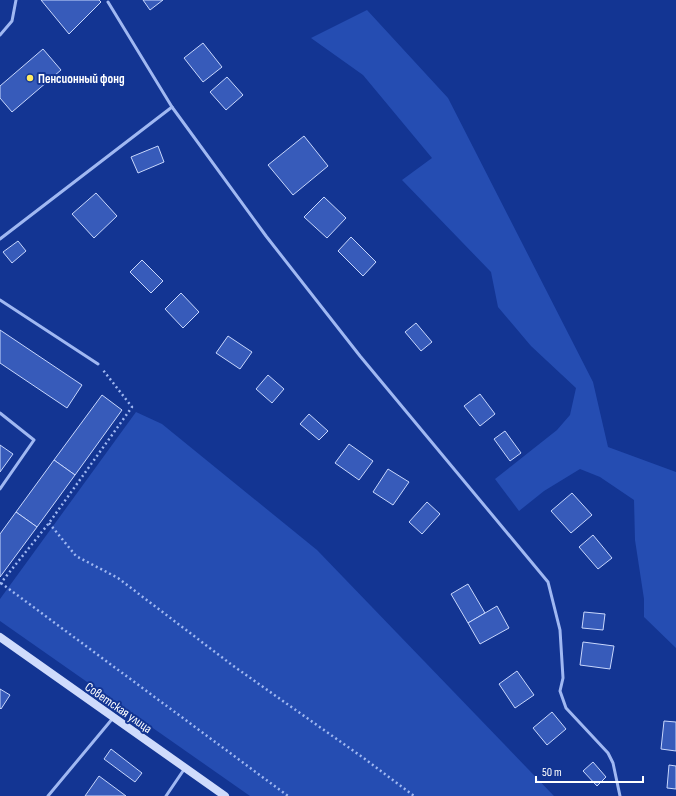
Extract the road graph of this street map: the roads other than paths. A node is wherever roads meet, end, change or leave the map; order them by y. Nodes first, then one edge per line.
1 (16, 0) edge
2 (108, 2) dead end
3 (0, 35) edge
4 (172, 106) junction
5 (0, 239) edge
6 (0, 300) edge
7 (98, 364) road end
8 (0, 413) edge
9 (0, 489) edge
10 (0, 637) edge
11 (113, 718) junction
12 (185, 768) junction
13 (48, 796) edge
14 (166, 796) edge
15 (225, 796) edge
16 (620, 796) edge

1 - 3 lane
2 - 4 lane
4 - 5 lane
4 - 16 lane
6 - 7 lane
8 - 9 lane
10 - 11 street, Советская улица
11 - 12 street, Советская улица
11 - 13 lane
12 - 14 lane
12 - 15 street, Советская улица

